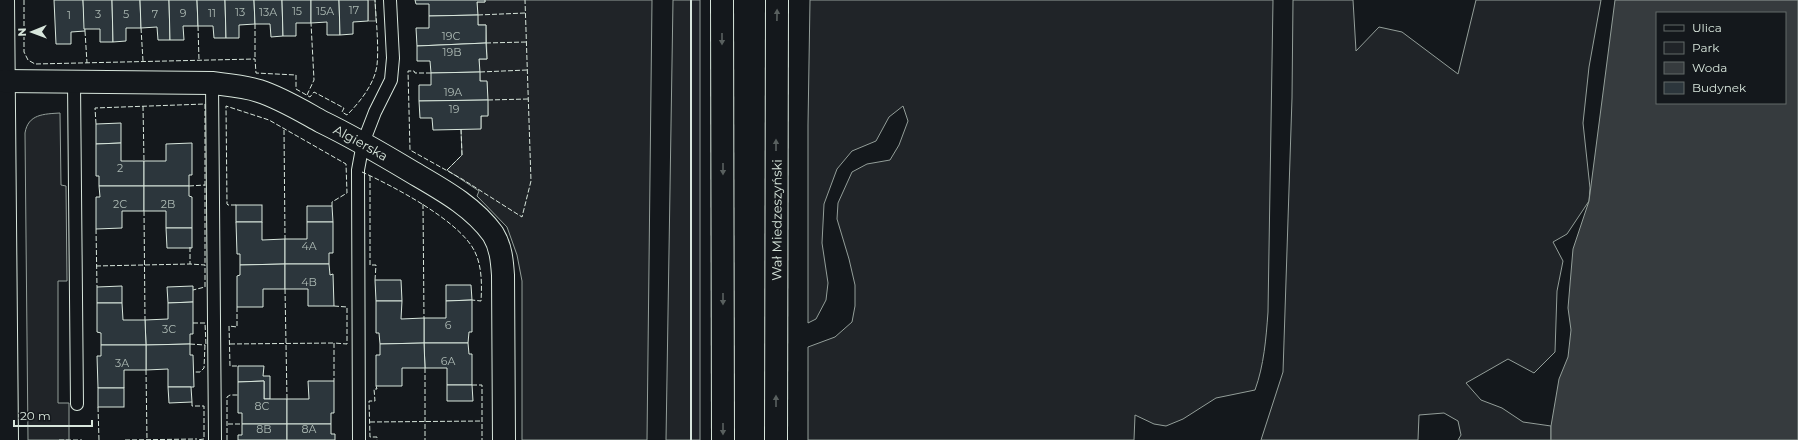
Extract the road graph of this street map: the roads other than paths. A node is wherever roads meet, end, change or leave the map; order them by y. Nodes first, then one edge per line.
1 (3, 0) edge
2 (390, 0) edge
3 (722, 0) edge
4 (777, 0) edge
5 (2, 81) edge
6 (74, 83) junction
7 (212, 83) junction
8 (364, 143) junction
9 (3, 345) edge
10 (77, 404) dead end
11 (7, 440) edge
12 (215, 440) edge
13 (359, 440) edge
14 (504, 440) edge
15 (723, 440) edge
16 (776, 440) edge

1 - 5 street
2 - 8 lane
3 -> 15 street
16 -> 4 street, Wał Miedzeszyński
5 - 6 street, Algierska
5 - 9 street
6 - 7 street, Algierska
6 - 10 lane
7 - 8 street, Algierska
7 - 12 lane
8 - 13 lane
8 - 14 street, Algierska
9 - 11 street

